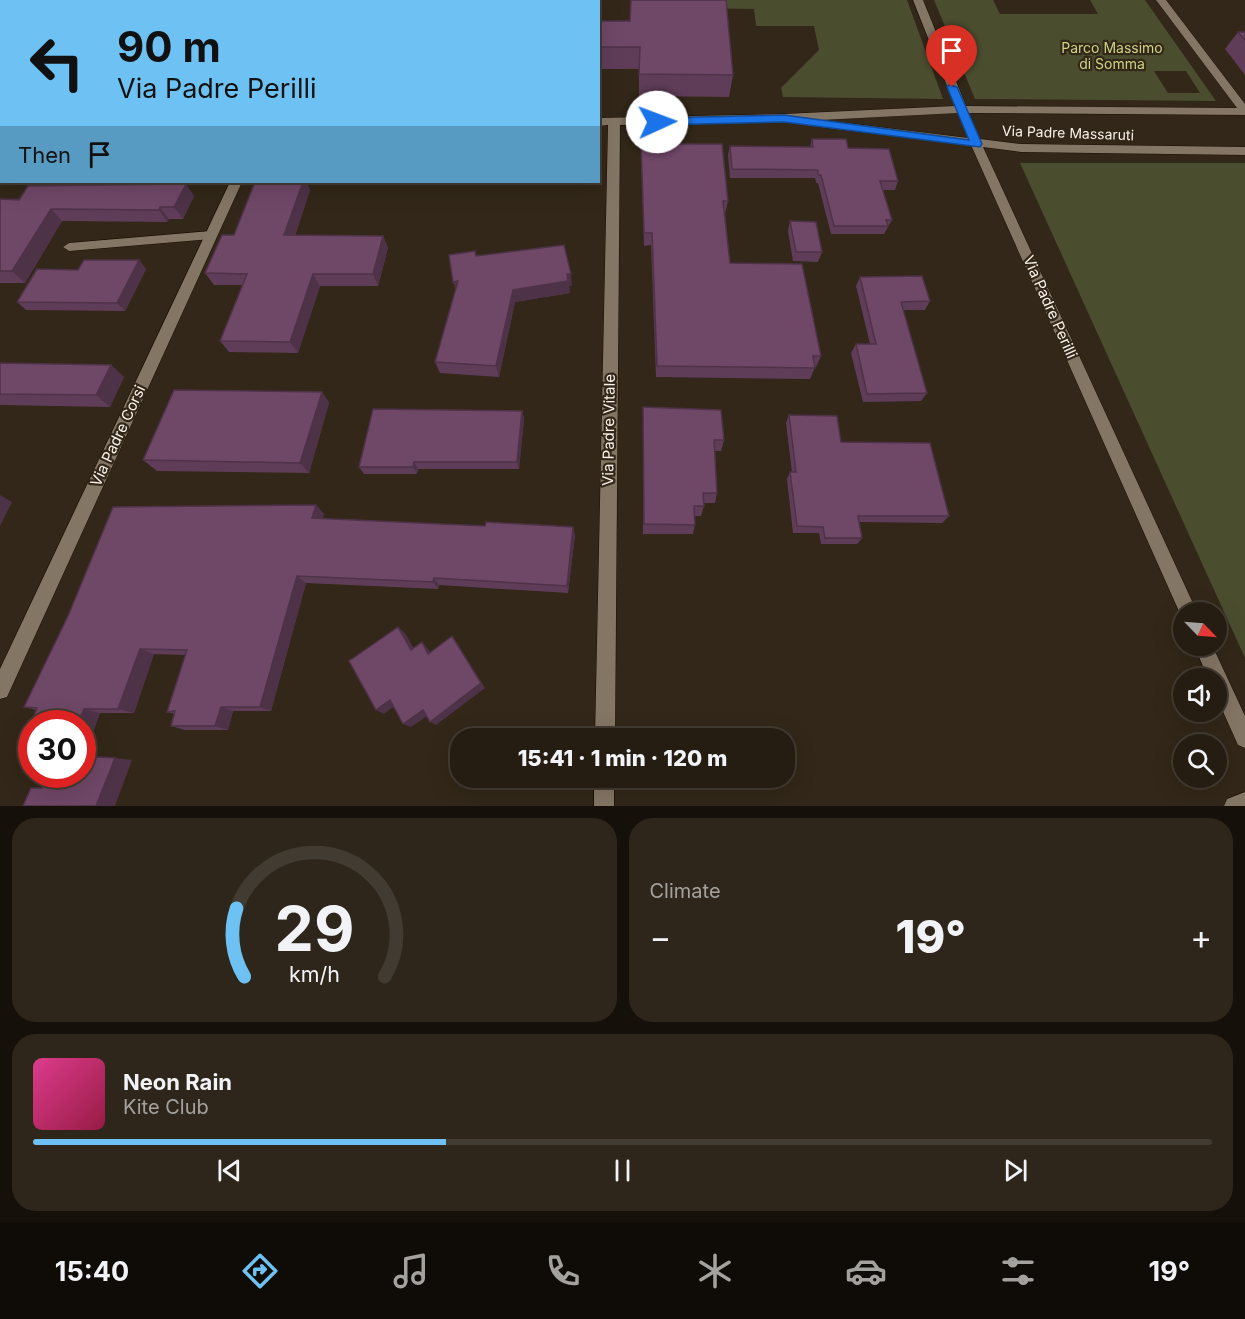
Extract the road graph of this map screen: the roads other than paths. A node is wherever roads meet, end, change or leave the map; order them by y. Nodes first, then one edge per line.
1 (918, 0) edge
2 (1161, 0) edge
3 (961, 109) junction
4 (1245, 112) edge
5 (784, 118) junction
6 (606, 122) edge
7 (976, 144) junction
8 (1245, 151) edge
9 (236, 183) edge
10 (211, 235) junction
11 (69, 247) dead end
12 (1183, 602) edge
13 (1208, 656) edge
14 (0, 690) edge
15 (605, 728) edge
16 (1245, 738) edge
17 (604, 788) edge
18 (1245, 802) edge
19 (604, 806) edge
20 (1234, 806) edge

1 - 3 street, Via Padre Perilli
2 - 4 street
3 - 4 street, Via Padre Massaruti
3 - 5 street, Via Padre Massaruti
3 - 7 street, Via Padre Perilli
5 - 6 street, Via Padre Massaruti
5 - 7 street, Via Padre Massaruti
6 - 15 street, Via Padre Vitale
7 - 8 street, Via Padre Massaruti
7 - 12 street, Via Padre Perilli
9 - 10 street, Via Padre Corsi
10 - 11 lane
10 - 14 street, Via Padre Corsi
13 - 16 street
17 - 19 street
18 - 20 street

